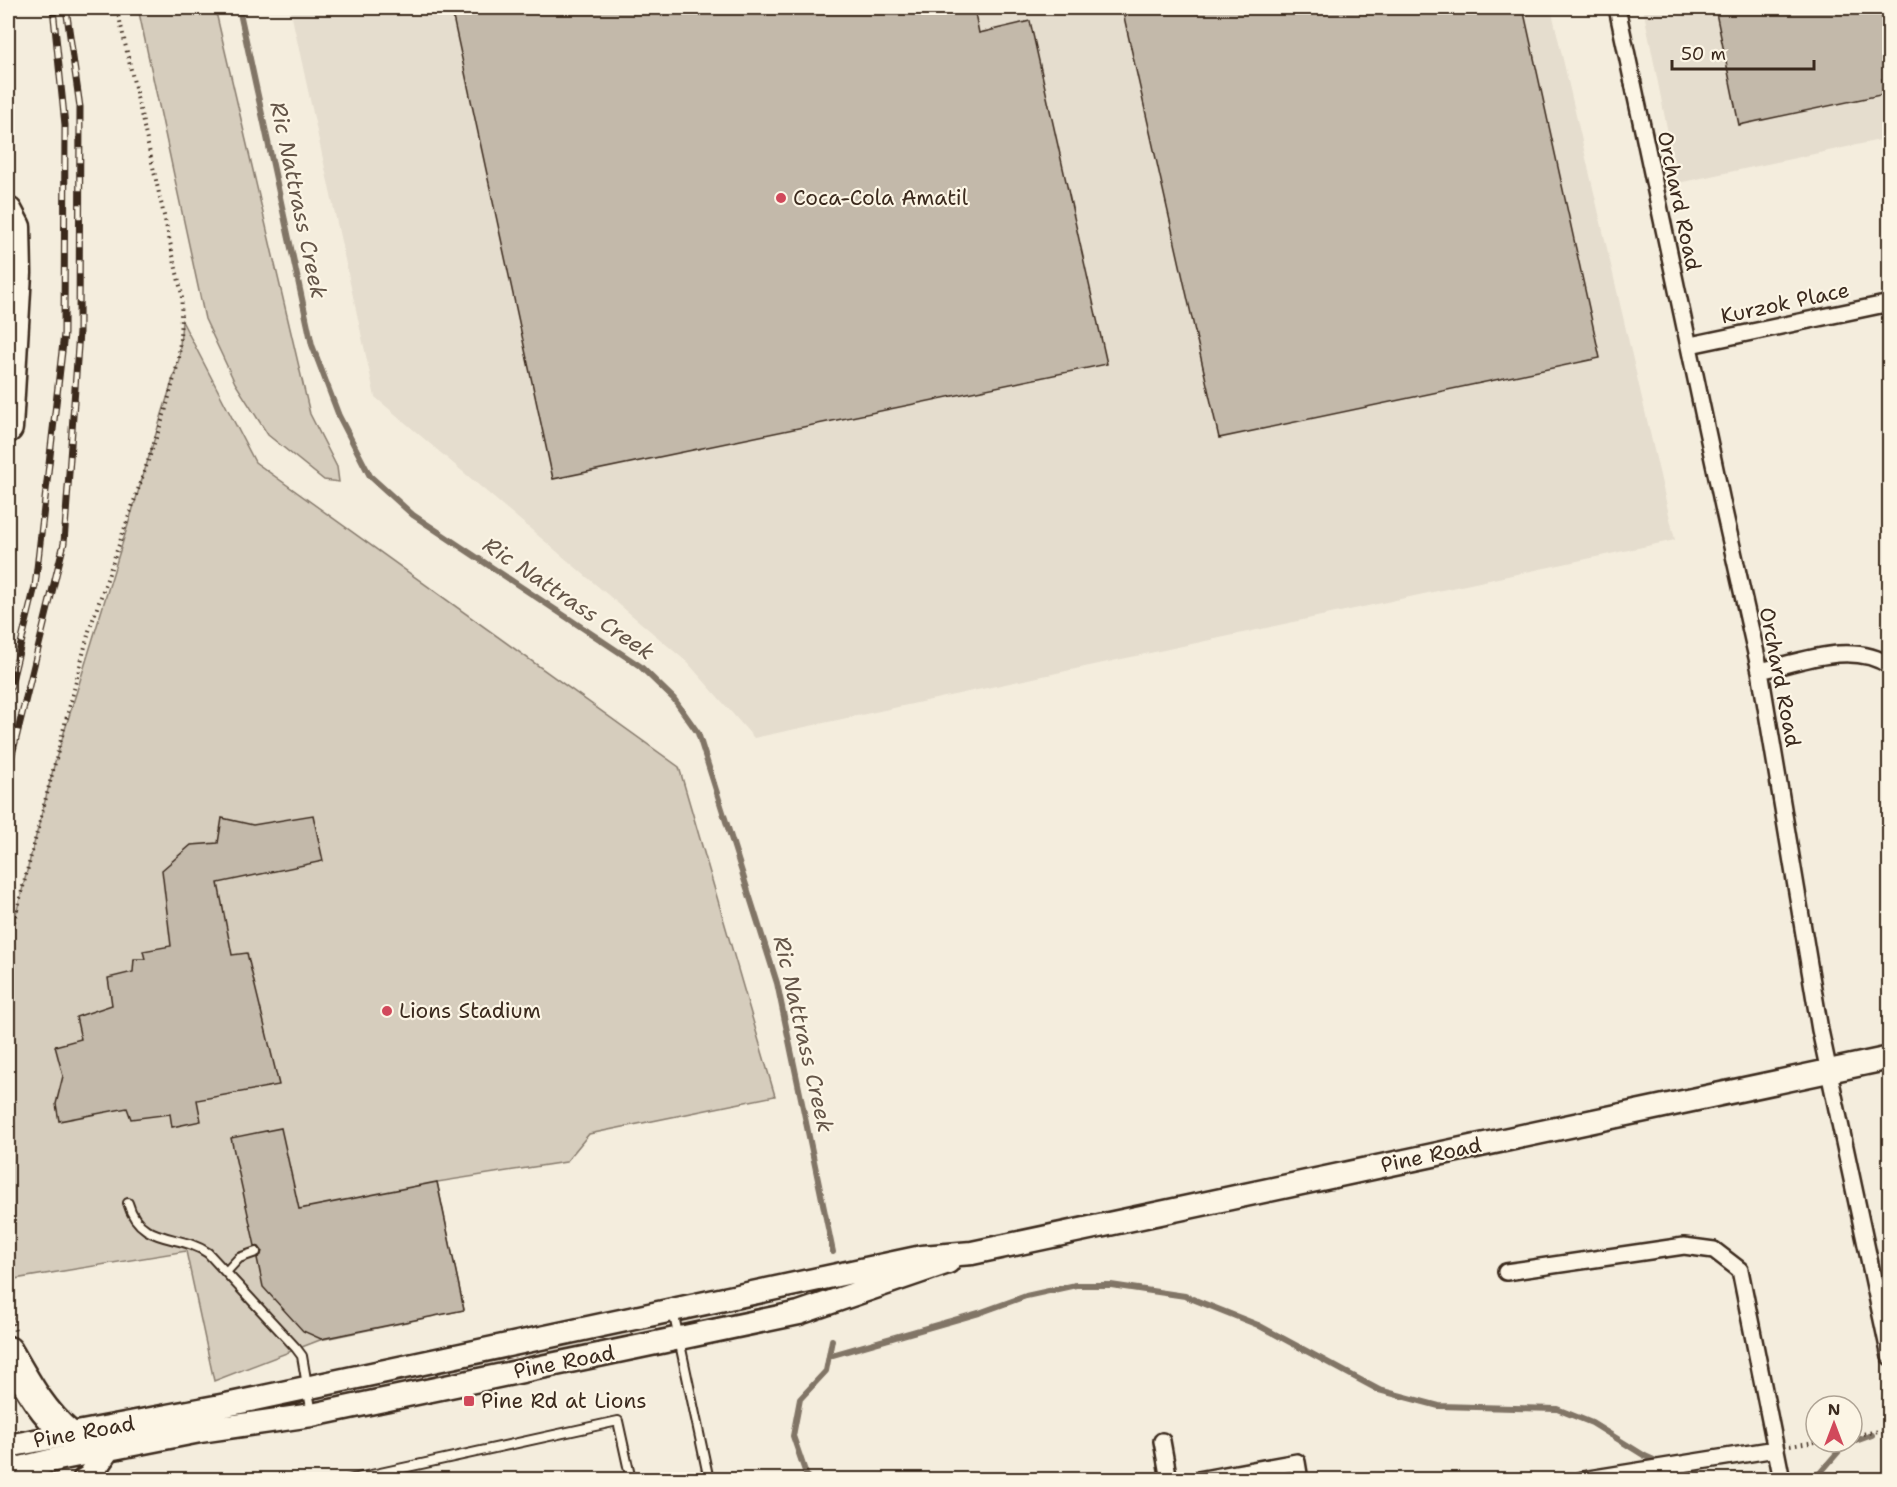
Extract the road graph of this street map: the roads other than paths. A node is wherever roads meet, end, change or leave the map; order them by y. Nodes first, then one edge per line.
1 (1617, 8) edge
2 (8, 212) edge
3 (1890, 303) edge
4 (1690, 345) junction
5 (8, 428) edge
6 (1890, 666) edge
7 (1760, 671) junction
8 (1890, 1058) edge
9 (1828, 1071) junction
10 (128, 1203) dead end
11 (256, 1252) dead end
12 (972, 1253) junction
13 (226, 1272) junction
14 (1506, 1272) dead end
15 (673, 1310) junction
16 (679, 1339) junction
17 (8, 1352) edge
18 (1890, 1357) edge
19 (307, 1388) junction
20 (312, 1415) junction
21 (68, 1434) junction
22 (1162, 1441) dead end
23 (8, 1446) edge
24 (1776, 1449) junction
25 (108, 1450) junction
26 (10, 1468) edge
27 (84, 1479) edge
28 (348, 1479) edge
29 (631, 1479) edge
30 (709, 1479) edge
31 (1169, 1479) edge
32 (1198, 1479) edge
33 (1300, 1479) edge
34 (1582, 1479) edge
35 (1782, 1479) edge

1 - 4 street, Orchard Road
2 - 5 highway
3 - 4 street, Kurzok Place
4 - 7 street, Orchard Road
6 - 7 street
7 - 9 street, Orchard Road
8 - 9 street, Pine Road
9 - 12 street, Pine Road
9 - 18 street, Orchard Road
10 - 13 lane
11 - 13 lane
12 - 15 street, Pine Road
12 - 16 street, Pine Road
13 - 19 lane
14 - 24 street
15 - 16 lane
15 - 19 street, Pine Road
16 - 20 street, Pine Road
16 - 30 lane
17 - 21 highway
19 - 20 lane
19 - 21 street, Pine Road
20 - 25 street, Pine Road
21 - 23 street, Pine Road
22 - 31 street
24 - 34 street
24 - 35 street
25 - 26 street, Pine Road
25 - 27 street
28 - 29 lane
32 - 33 street

